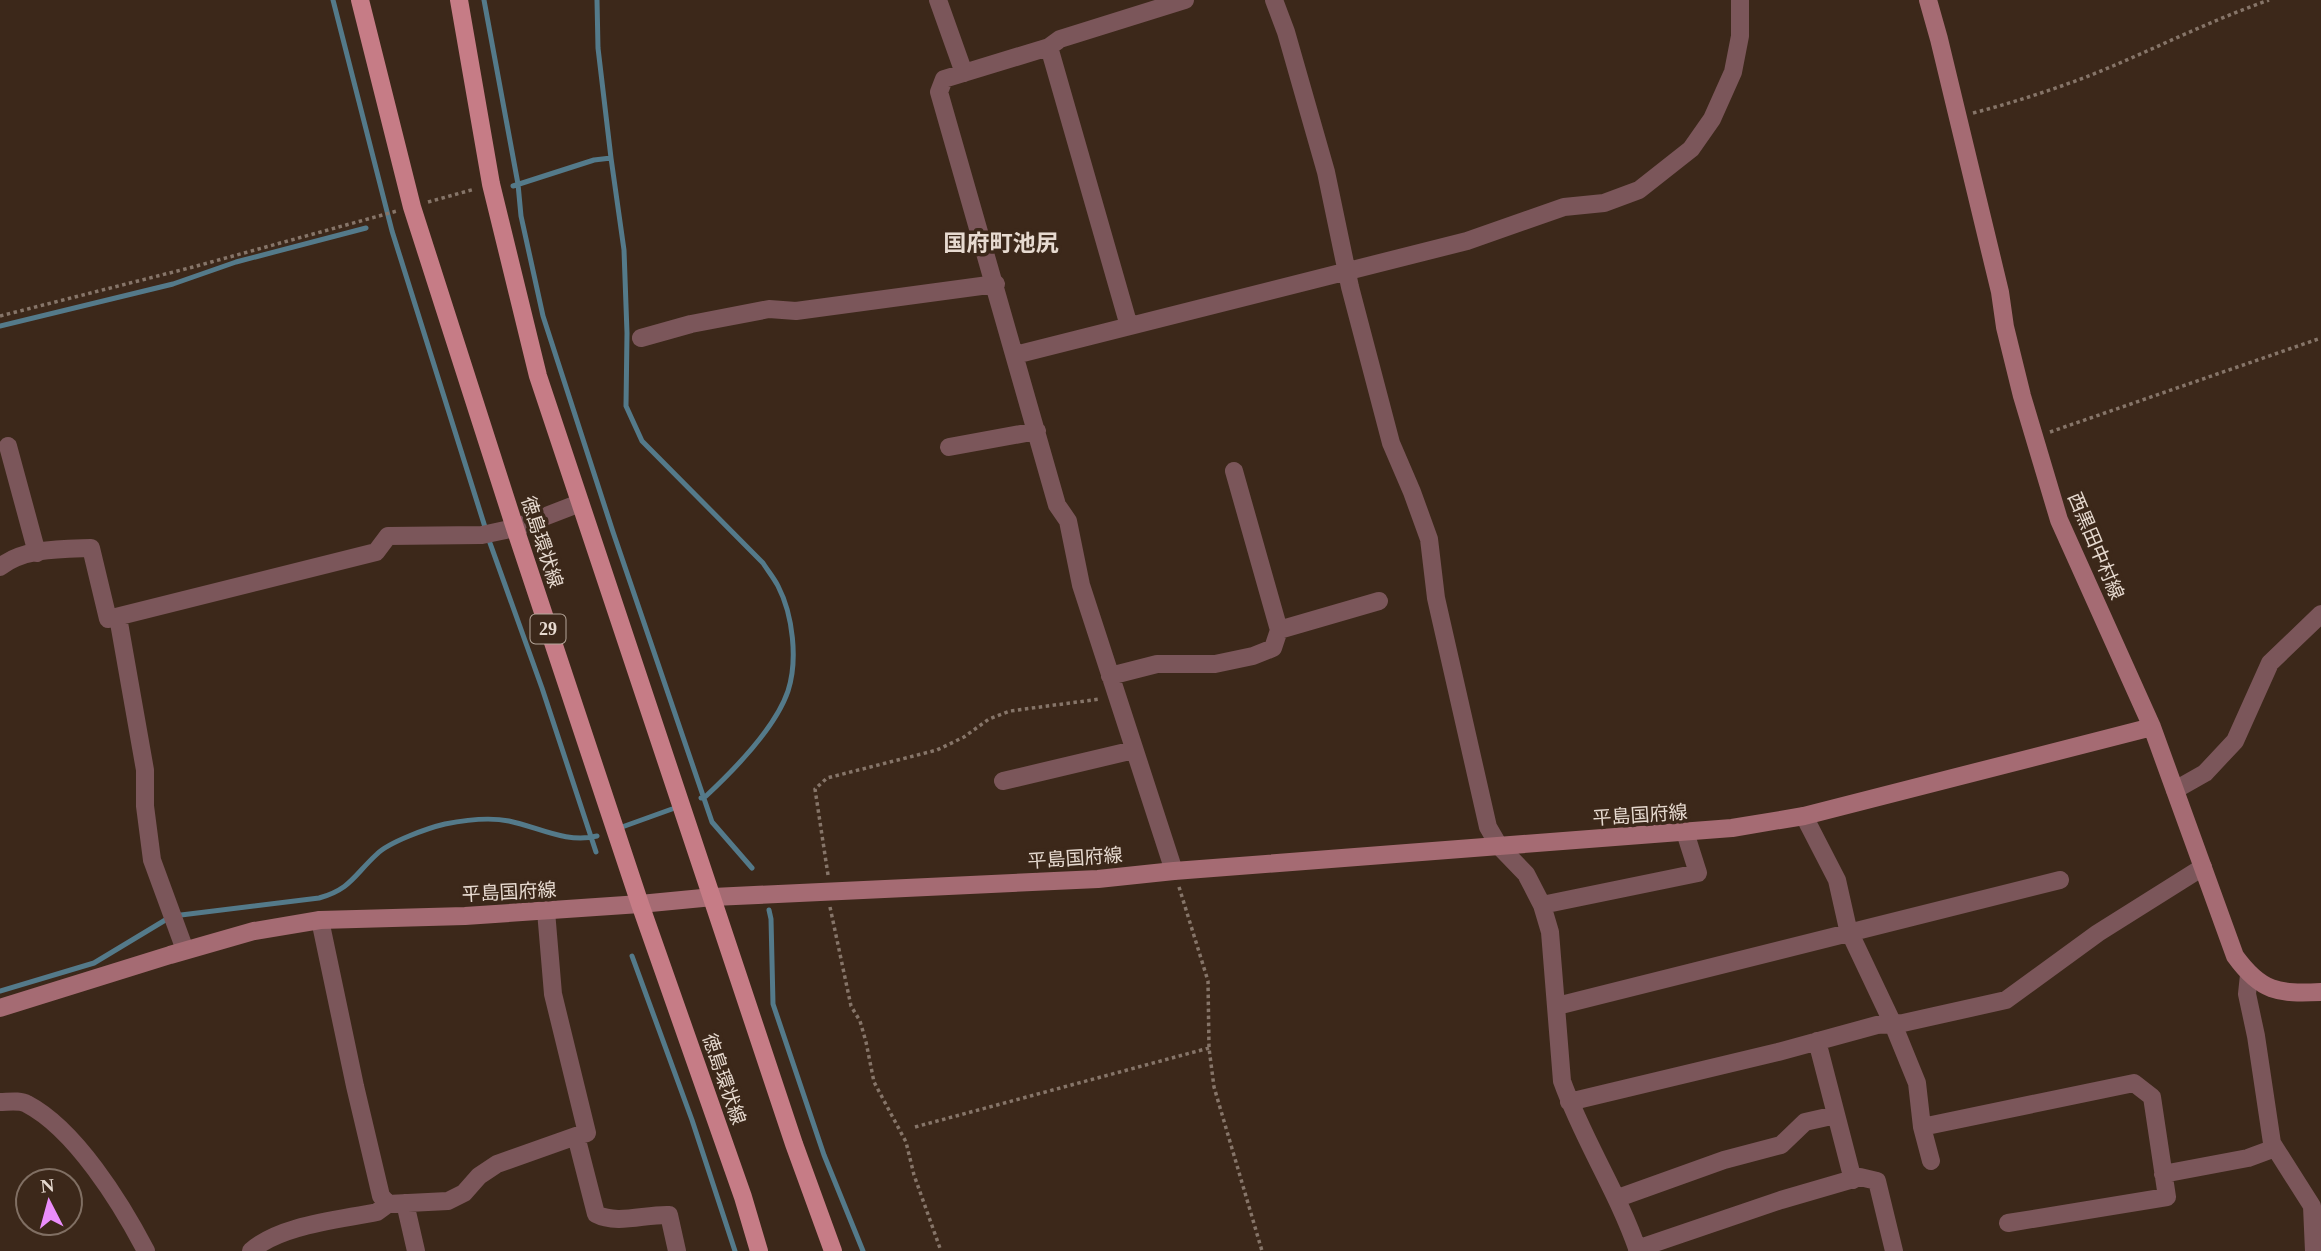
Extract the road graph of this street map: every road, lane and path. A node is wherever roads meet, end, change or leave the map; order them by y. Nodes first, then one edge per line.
1 (360, 0) edge
2 (459, 0) edge
3 (938, 0) edge
4 (1185, 0) edge
5 (1274, 0) edge
6 (1740, 0) edge
7 (1928, 0) edge
8 (2269, 0) edge
9 (1163, 3) edge
10 (1049, 47) junction
11 (964, 73) junction
12 (1958, 117) junction
13 (491, 184) junction
14 (412, 207) junction
15 (1347, 271) junction
16 (996, 284) junction
17 (0, 316) edge
18 (1129, 326) junction
19 (641, 338) dead end
20 (2321, 338) edge
21 (1015, 355) junction
22 (1037, 431) junction
23 (2034, 437) junction
24 (8, 446) dead end
25 (949, 447) dead end
26 (1234, 471) dead end
27 (580, 503) junction
28 (515, 527) junction
29 (37, 553) junction
30 (0, 567) edge
31 (1379, 601) dead end
32 (2321, 614) edge
33 (118, 617) junction
34 (1279, 630) junction
35 (1110, 676) junction
36 (1116, 694) junction
37 (2152, 727) junction
38 (1134, 750) junction
39 (1028, 776) junction
40 (1003, 781) dead end
41 (2175, 790) junction
42 (1033, 794) dead end
43 (1804, 816) junction
44 (1685, 832) junction
45 (1499, 846) junction
46 (2203, 867) junction
47 (1174, 871) junction
48 (2060, 880) dead end
49 (831, 892) junction
50 (713, 897) junction
51 (640, 904) junction
52 (1542, 905) junction
53 (545, 911) junction
54 (320, 920) junction
55 (1851, 933) junction
56 (185, 950) junction
57 (2249, 975) junction
58 (2321, 992) edge
59 (1557, 1006) junction
60 (0, 1008) edge
61 (1893, 1024) junction
62 (1817, 1041) junction
63 (1209, 1048) junction
64 (0, 1102) edge
65 (1569, 1102) junction
66 (1836, 1115) junction
67 (915, 1127) dead end
68 (1922, 1128) junction
69 (576, 1136) junction
70 (2275, 1148) junction
71 (1931, 1161) dead end
72 (2164, 1174) junction
73 (1853, 1180) junction
74 (1618, 1198) junction
75 (397, 1203) junction
76 (2008, 1223) dead end
77 (1637, 1250) edge
78 (146, 1251) edge
79 (251, 1251) edge
80 (416, 1251) edge
81 (677, 1251) edge
82 (759, 1251) edge
83 (833, 1251) edge
84 (941, 1251) edge
85 (1262, 1251) edge
86 (1894, 1251) edge
87 (2314, 1251) edge

1 - 14 main road, 徳島環状線 / 29
2 - 13 main road
3 - 11 street
4 - 9 street
5 - 15 street
6 - 15 street
7 - 12 main road, 西黒田中村線
8 - 12 path
9 - 10 street
10 - 11 street
10 - 18 street
11 - 16 street
12 - 23 main road, 西黒田中村線
13 - 14 path
13 - 27 main road
14 - 17 path
14 - 28 main road, 徳島環状線 / 29
15 - 18 street
15 - 45 street
16 - 19 street
16 - 21 street
18 - 21 street
20 - 23 path
21 - 22 street
22 - 25 street
22 - 35 street
23 - 37 main road, 西黒田中村線
24 - 29 street
26 - 34 street
27 - 28 street
27 - 50 main road
28 - 33 street
28 - 51 main road, 徳島環状線 / 29
29 - 30 street
29 - 33 street
31 - 34 street
32 - 41 street
33 - 56 street
34 - 35 street
35 - 36 street
36 - 38 street
36 - 49 path
37 - 41 main road, 西黒田中村線
37 - 43 main road, 平島国府線
38 - 39 street
38 - 47 street
39 - 40 street
39 - 42 street
41 - 46 main road, 西黒田中村線
43 - 44 main road, 平島国府線
43 - 55 street
44 - 45 main road, 平島国府線
44 - 52 street
45 - 47 main road, 平島国府線
45 - 52 street
46 - 57 main road, 西黒田中村線
46 - 61 street
47 - 49 main road, 平島国府線
47 - 63 path
48 - 55 street
49 - 50 main road, 平島国府線
49 - 84 path
50 - 51 main road, 平島国府線
50 - 83 main road
51 - 53 main road, 平島国府線
51 - 82 main road, 徳島環状線 / 29
52 - 59 street
53 - 54 main road, 平島国府線
53 - 69 street
54 - 56 main road, 平島国府線
54 - 75 street
55 - 59 street
55 - 61 street
56 - 60 main road, 平島国府線
57 - 58 main road
57 - 70 street
59 - 65 street
61 - 62 street
61 - 68 street
62 - 65 street
62 - 66 street
63 - 67 path
63 - 85 path
64 - 78 street
65 - 74 street
66 - 73 street
66 - 74 street
68 - 71 street
68 - 72 street
69 - 75 street
69 - 81 street
70 - 72 street
70 - 87 street
72 - 76 street
73 - 77 street
73 - 86 street
74 - 77 street
75 - 79 street
75 - 80 street

